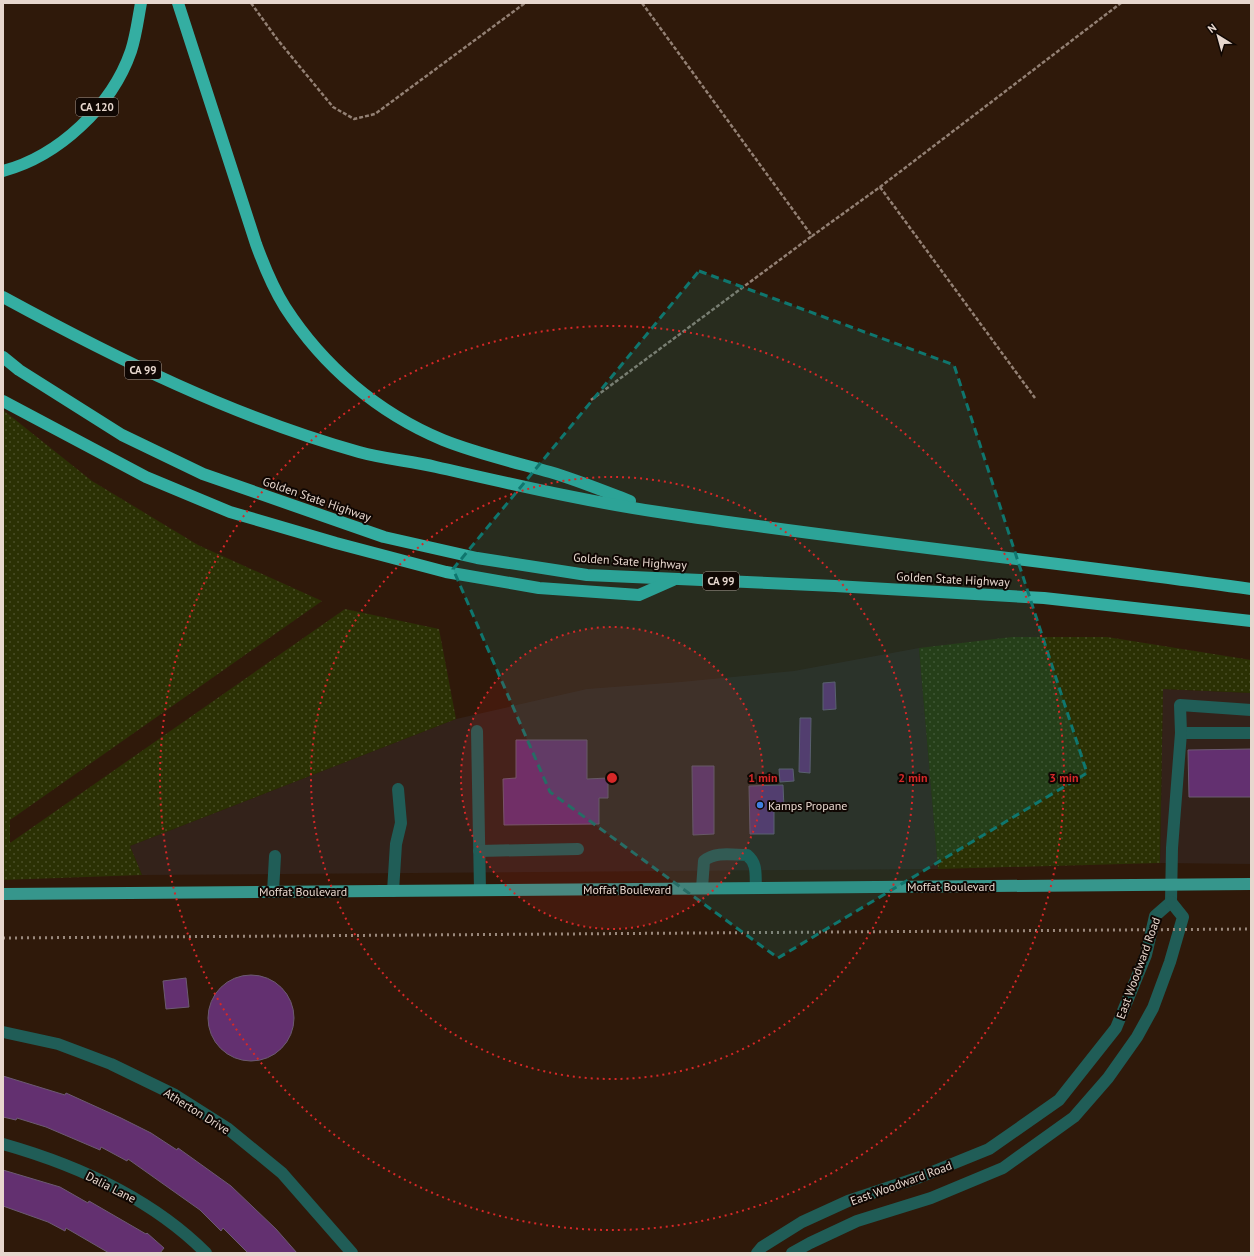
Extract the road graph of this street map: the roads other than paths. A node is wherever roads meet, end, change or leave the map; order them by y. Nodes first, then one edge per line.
1 (140, 3) edge
2 (178, 3) edge
3 (3, 171) edge
4 (3, 297) edge
5 (3, 357) edge
6 (3, 401) edge
7 (663, 513) junction
8 (676, 579) junction
9 (1251, 589) edge
10 (1251, 621) edge
11 (1251, 710) edge
12 (477, 731) dead end
13 (1182, 733) junction
14 (1251, 733) edge
15 (398, 789) dead end
16 (578, 849) dead end
17 (479, 851) junction
18 (275, 856) dead end
19 (1172, 884) junction
20 (1251, 884) edge
21 (702, 888) junction
22 (756, 888) junction
23 (480, 890) junction
24 (392, 891) junction
25 (273, 892) junction
26 (3, 894) edge
27 (1171, 902) junction
28 (3, 1032) edge
29 (3, 1144) edge
30 (206, 1253) edge
31 (352, 1253) edge
32 (757, 1253) edge
33 (792, 1253) edge

1 - 3 highway, CA 120
2 - 7 highway
4 - 7 highway, Golden State Highway / CA 99
5 - 8 highway, Golden State Highway / CA 99
6 - 8 highway
7 - 9 highway, Golden State Highway / CA 99
8 - 10 highway, Golden State Highway / CA 99
11 - 13 street
12 - 17 street
13 - 14 street
13 - 19 street
15 - 24 street
16 - 17 street
17 - 23 street
18 - 25 street
19 - 20 main road, Moffat Boulevard
19 - 22 main road, Moffat Boulevard
19 - 27 street
21 - 22 main road, Moffat Boulevard
21 - 22 street
21 - 23 main road, Moffat Boulevard
23 - 24 main road, Moffat Boulevard
24 - 25 main road, Moffat Boulevard
25 - 26 main road, Moffat Boulevard
27 - 32 street, East Woodward Road
27 - 33 street, East Woodward Road
28 - 31 street, Atherton Drive
29 - 30 street, Dalia Lane

